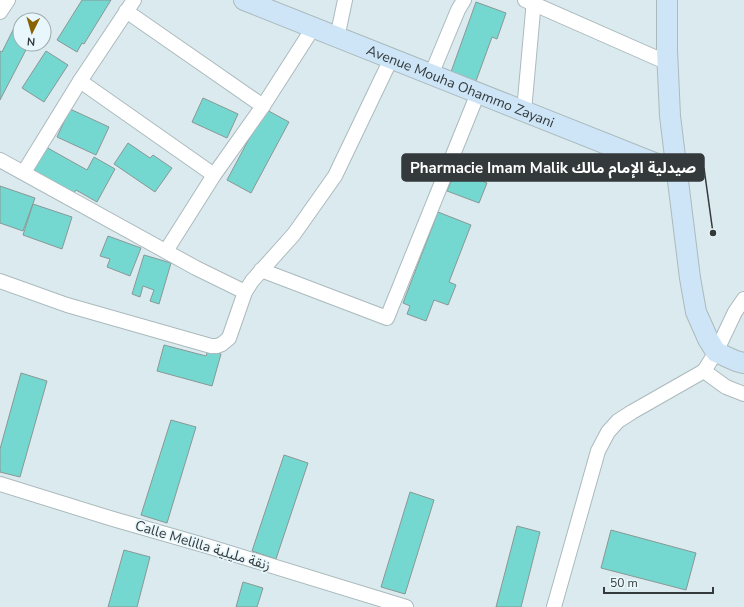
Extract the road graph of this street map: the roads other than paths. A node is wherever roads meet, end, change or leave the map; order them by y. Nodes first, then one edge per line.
1 (8, 0) edge
2 (244, 0) edge
3 (345, 0) edge
4 (464, 0) edge
5 (667, 0) edge
6 (531, 1) edge
7 (130, 5) edge
8 (0, 12) edge
9 (313, 28) junction
10 (337, 38) junction
11 (391, 59) junction
12 (668, 63) junction
13 (431, 74) junction
14 (80, 81) junction
15 (478, 93) junction
16 (263, 106) junction
17 (524, 111) junction
18 (0, 160) edge
19 (24, 172) junction
20 (677, 172) junction
21 (214, 175) junction
22 (166, 251) junction
23 (261, 270) junction
24 (0, 281) edge
25 (245, 292) junction
26 (744, 299) edge
27 (716, 352) junction
28 (744, 363) edge
29 (704, 371) junction
30 (744, 394) edge
31 (0, 484) edge
32 (406, 607) edge
33 (554, 607) edge

1 - 8 street
2 - 9 street, Avenue Mouha Ohammo Zayani
3 - 10 street
4 - 13 street
5 - 12 street
6 - 12 street
6 - 17 street
7 - 14 street
7 - 16 street
9 - 10 street, Avenue Mouha Ohammo Zayani
9 - 16 street
10 - 11 street, Avenue Mouha Ohammo Zayani
11 - 13 street, Avenue Mouha Ohammo Zayani
11 - 23 street
12 - 20 street
13 - 15 street, Avenue Mouha Ohammo Zayani
14 - 19 street
14 - 21 street
15 - 17 street, Avenue Mouha Ohammo Zayani
15 - 23 street
16 - 21 street
17 - 20 street, Avenue Mouha Ohammo Zayani
18 - 19 street
19 - 22 street
20 - 27 street
21 - 22 street
22 - 25 street
23 - 25 street
24 - 25 street
26 - 27 street
27 - 28 street
27 - 29 street
29 - 30 street
29 - 33 street
31 - 32 street, Calle Melilla زنقة مليلية

